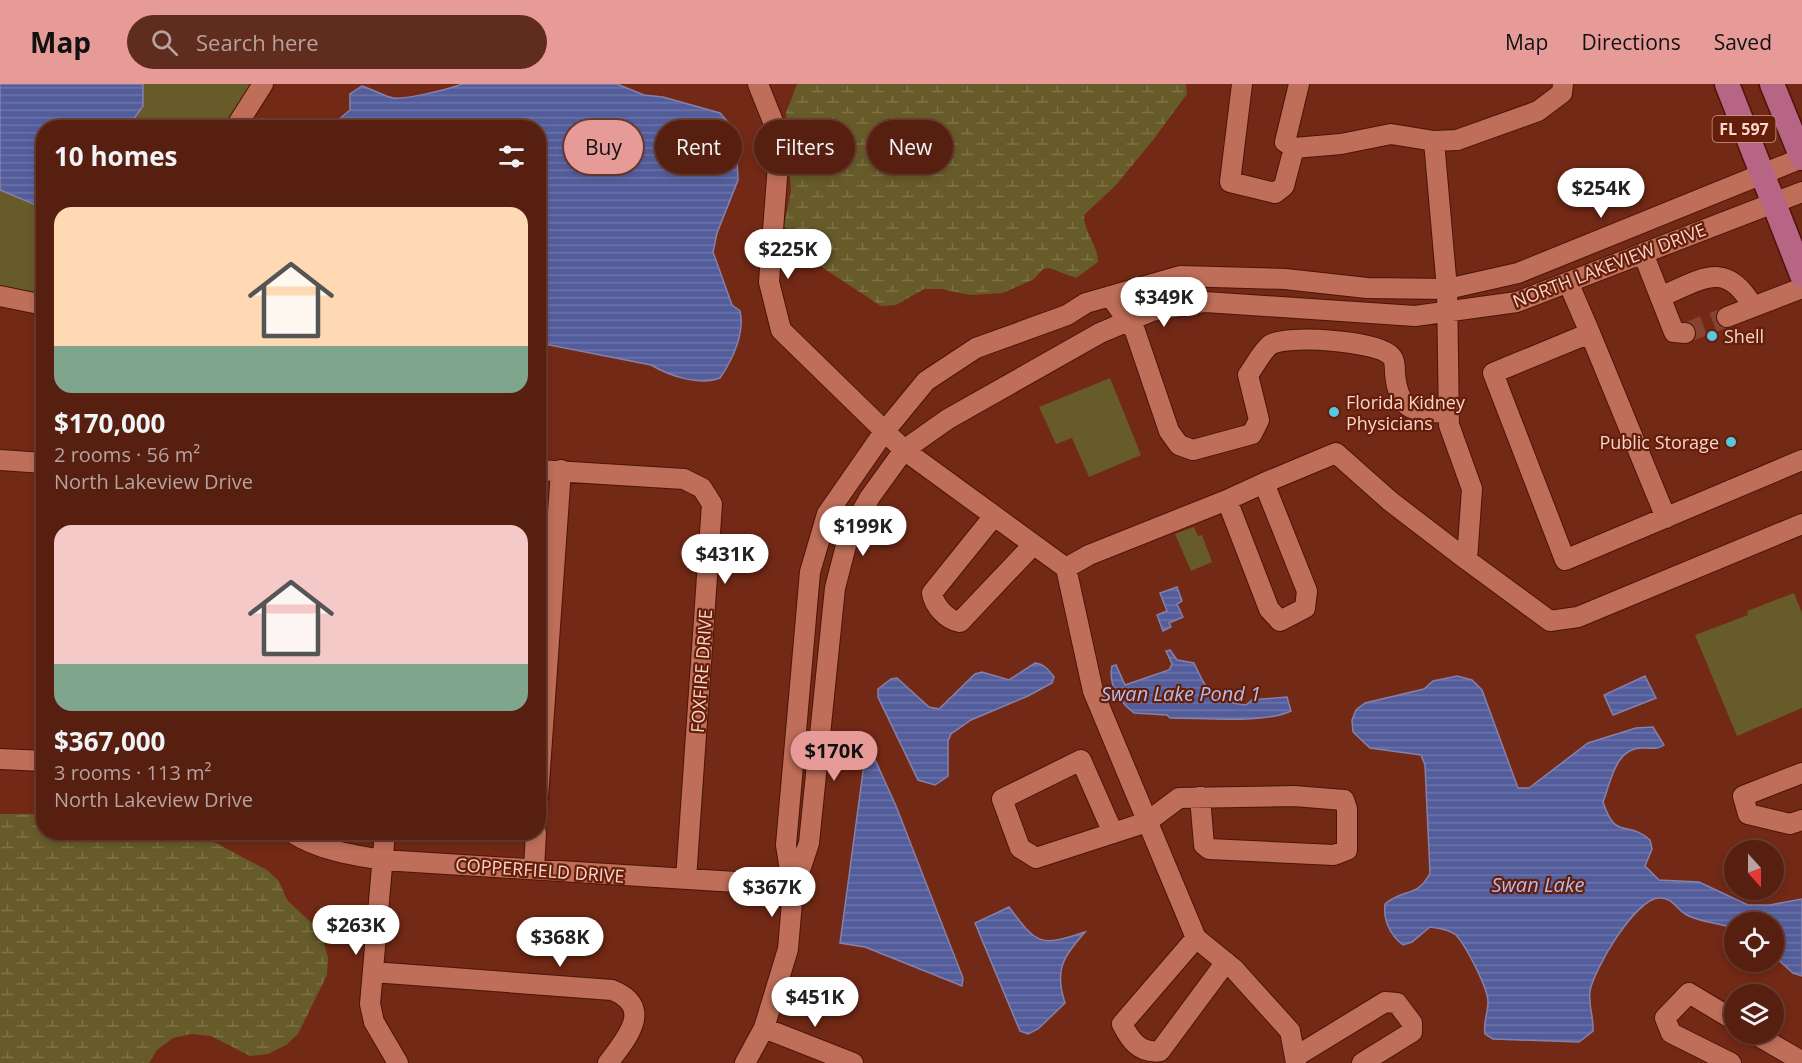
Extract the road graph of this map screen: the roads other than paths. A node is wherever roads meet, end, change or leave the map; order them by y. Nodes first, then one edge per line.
1 (263, 84) edge
2 (758, 84) edge
3 (1242, 84) edge
4 (1299, 84) edge
5 (1563, 84) edge
6 (1727, 84) edge
7 (1772, 84) edge
8 (240, 120) edge
9 (1434, 141) junction
10 (1294, 148) junction
11 (1802, 158) edge
12 (1762, 173) junction
13 (1802, 192) edge
14 (1773, 204) junction
15 (1643, 253) junction
16 (1802, 275) edge
17 (1568, 282) junction
18 (1802, 288) edge
19 (1447, 289) junction
20 (1110, 296) junction
21 (0, 297) edge
22 (1660, 297) junction
23 (36, 304) edge
24 (1753, 307) junction
25 (1447, 314) junction
26 (1727, 317) tunnel mouth
27 (1127, 322) junction
28 (1590, 333) junction
29 (1686, 333) dead end
30 (1448, 413) junction
31 (884, 432) junction
32 (904, 450) junction
33 (0, 460) edge
34 (1802, 460) edge
35 (36, 463) edge
36 (546, 470) edge
37 (561, 470) junction
38 (1264, 483) junction
39 (1227, 500) junction
40 (994, 516) junction
41 (1666, 518) junction
42 (1802, 524) edge
43 (1033, 545) junction
44 (1467, 560) junction
45 (1066, 568) junction
46 (803, 662) junction
47 (826, 664) junction
48 (546, 683) edge
49 (0, 759) edge
50 (36, 761) edge
51 (1802, 773) edge
52 (1200, 797) junction
53 (1802, 820) edge
54 (1147, 822) junction
55 (1113, 833) junction
56 (303, 840) edge
57 (384, 840) edge
58 (536, 840) edge
59 (383, 860) junction
60 (534, 869) junction
61 (686, 879) junction
62 (793, 890) junction
63 (1196, 938) junction
64 (1226, 962) junction
65 (373, 972) junction
66 (1724, 1014) edge
67 (764, 1028) junction
68 (1771, 1044) edge
69 (1794, 1059) edge
70 (1295, 1060) edge
71 (398, 1063) edge
72 (608, 1063) edge
73 (745, 1063) edge
74 (853, 1063) edge
75 (1362, 1063) edge
76 (1731, 1063) edge

1 - 8 street
2 - 31 street
3 - 10 street
4 - 10 street
5 - 9 street
6 - 12 main road, FL 597
7 - 11 main road, FL 597
9 - 10 street
9 - 19 street
11 - 12 street, NORTH LAKEVIEW DRIVE
12 - 14 main road, FL 597
12 - 19 street, NORTH LAKEVIEW DRIVE
13 - 14 street, NORTH LAKEVIEW DRIVE
14 - 15 street, NORTH LAKEVIEW DRIVE
14 - 16 main road, FL 597
15 - 17 street, NORTH LAKEVIEW DRIVE
15 - 22 street
17 - 25 street, NORTH LAKEVIEW DRIVE
17 - 28 street
18 - 24 street
19 - 20 street, NORTH LAKEVIEW DRIVE
19 - 25 street
20 - 27 street
20 - 31 street, NORTH LAKEVIEW DRIVE
21 - 23 street
22 - 24 street
22 - 29 street
24 - 26 street
25 - 27 street, NORTH LAKEVIEW DRIVE
25 - 30 street
27 - 30 street
27 - 32 street, NORTH LAKEVIEW DRIVE
28 - 41 street
28 - 41 street
30 - 44 street
31 - 32 street
31 - 46 street, NORTH LAKEVIEW DRIVE
32 - 40 street
32 - 47 street, NORTH LAKEVIEW DRIVE
33 - 35 street
34 - 41 street
36 - 37 street, FOXFIRE DRIVE
37 - 48 street
37 - 61 street, FOXFIRE DRIVE
38 - 39 street
38 - 39 street
38 - 44 street
39 - 45 street
40 - 43 street
40 - 43 street
42 - 44 street
43 - 45 street
45 - 54 street
46 - 47 street
46 - 62 street, NORTH LAKEVIEW DRIVE
47 - 62 street, NORTH LAKEVIEW DRIVE
49 - 50 street
51 - 53 street
52 - 52 street
52 - 54 street
54 - 55 street
54 - 63 street
55 - 55 street
56 - 59 street, COPPERFIELD DRIVE
57 - 59 street
58 - 60 street
59 - 60 street, COPPERFIELD DRIVE
59 - 65 street
60 - 61 street, COPPERFIELD DRIVE
61 - 62 street, COPPERFIELD DRIVE
62 - 67 street, NORTH LAKEVIEW DRIVE
63 - 64 street
63 - 64 street
64 - 70 street
65 - 71 street
65 - 72 street
66 - 76 street
67 - 73 street, NORTH LAKEVIEW DRIVE
67 - 74 street
68 - 69 street
70 - 75 street

